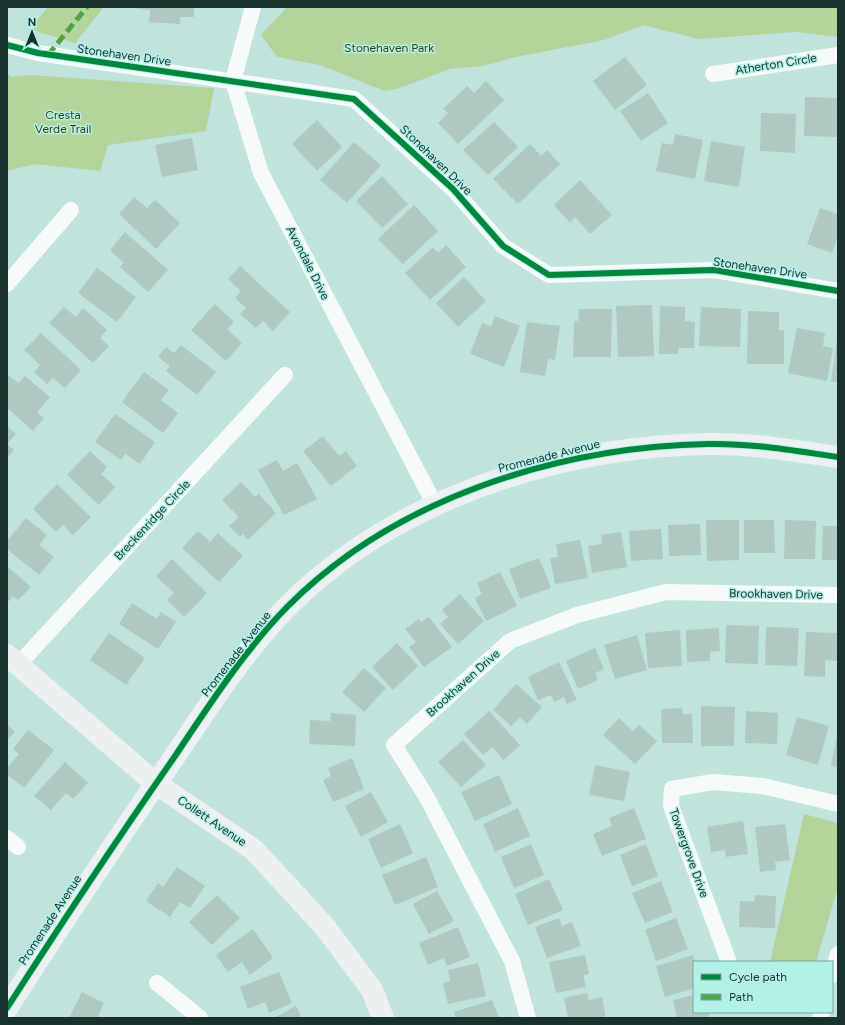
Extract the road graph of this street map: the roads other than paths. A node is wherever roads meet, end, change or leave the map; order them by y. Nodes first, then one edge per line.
1 (252, 7) edge
2 (7, 45) edge
3 (838, 55) edge
4 (713, 74) dead end
5 (233, 81) junction
6 (71, 210) dead end
7 (7, 284) edge
8 (838, 291) edge
9 (285, 375) dead end
10 (838, 457) edge
11 (435, 506) junction
12 (838, 595) edge
13 (13, 660) edge
14 (156, 783) junction
15 (838, 804) edge
16 (838, 954) edge
17 (729, 961) edge
18 (833, 972) edge
19 (157, 983) dead end
20 (7, 1008) edge
21 (200, 1018) edge
22 (383, 1018) edge
23 (528, 1018) edge

1 - 5 street
2 - 5 street, Stonehaven Drive
3 - 4 street, Atherton Circle
5 - 8 street, Stonehaven Drive
5 - 11 street, Avondale Drive
6 - 7 street
9 - 13 street, Breckenridge Circle
10 - 11 main road, Promenade Avenue
11 - 14 main road, Promenade Avenue
12 - 23 street, Brookhaven Drive
13 - 14 main road, Collett Avenue
14 - 20 main road, Promenade Avenue
14 - 22 main road, Collett Avenue
15 - 17 street, Towergrove Drive
16 - 18 street
19 - 21 street

